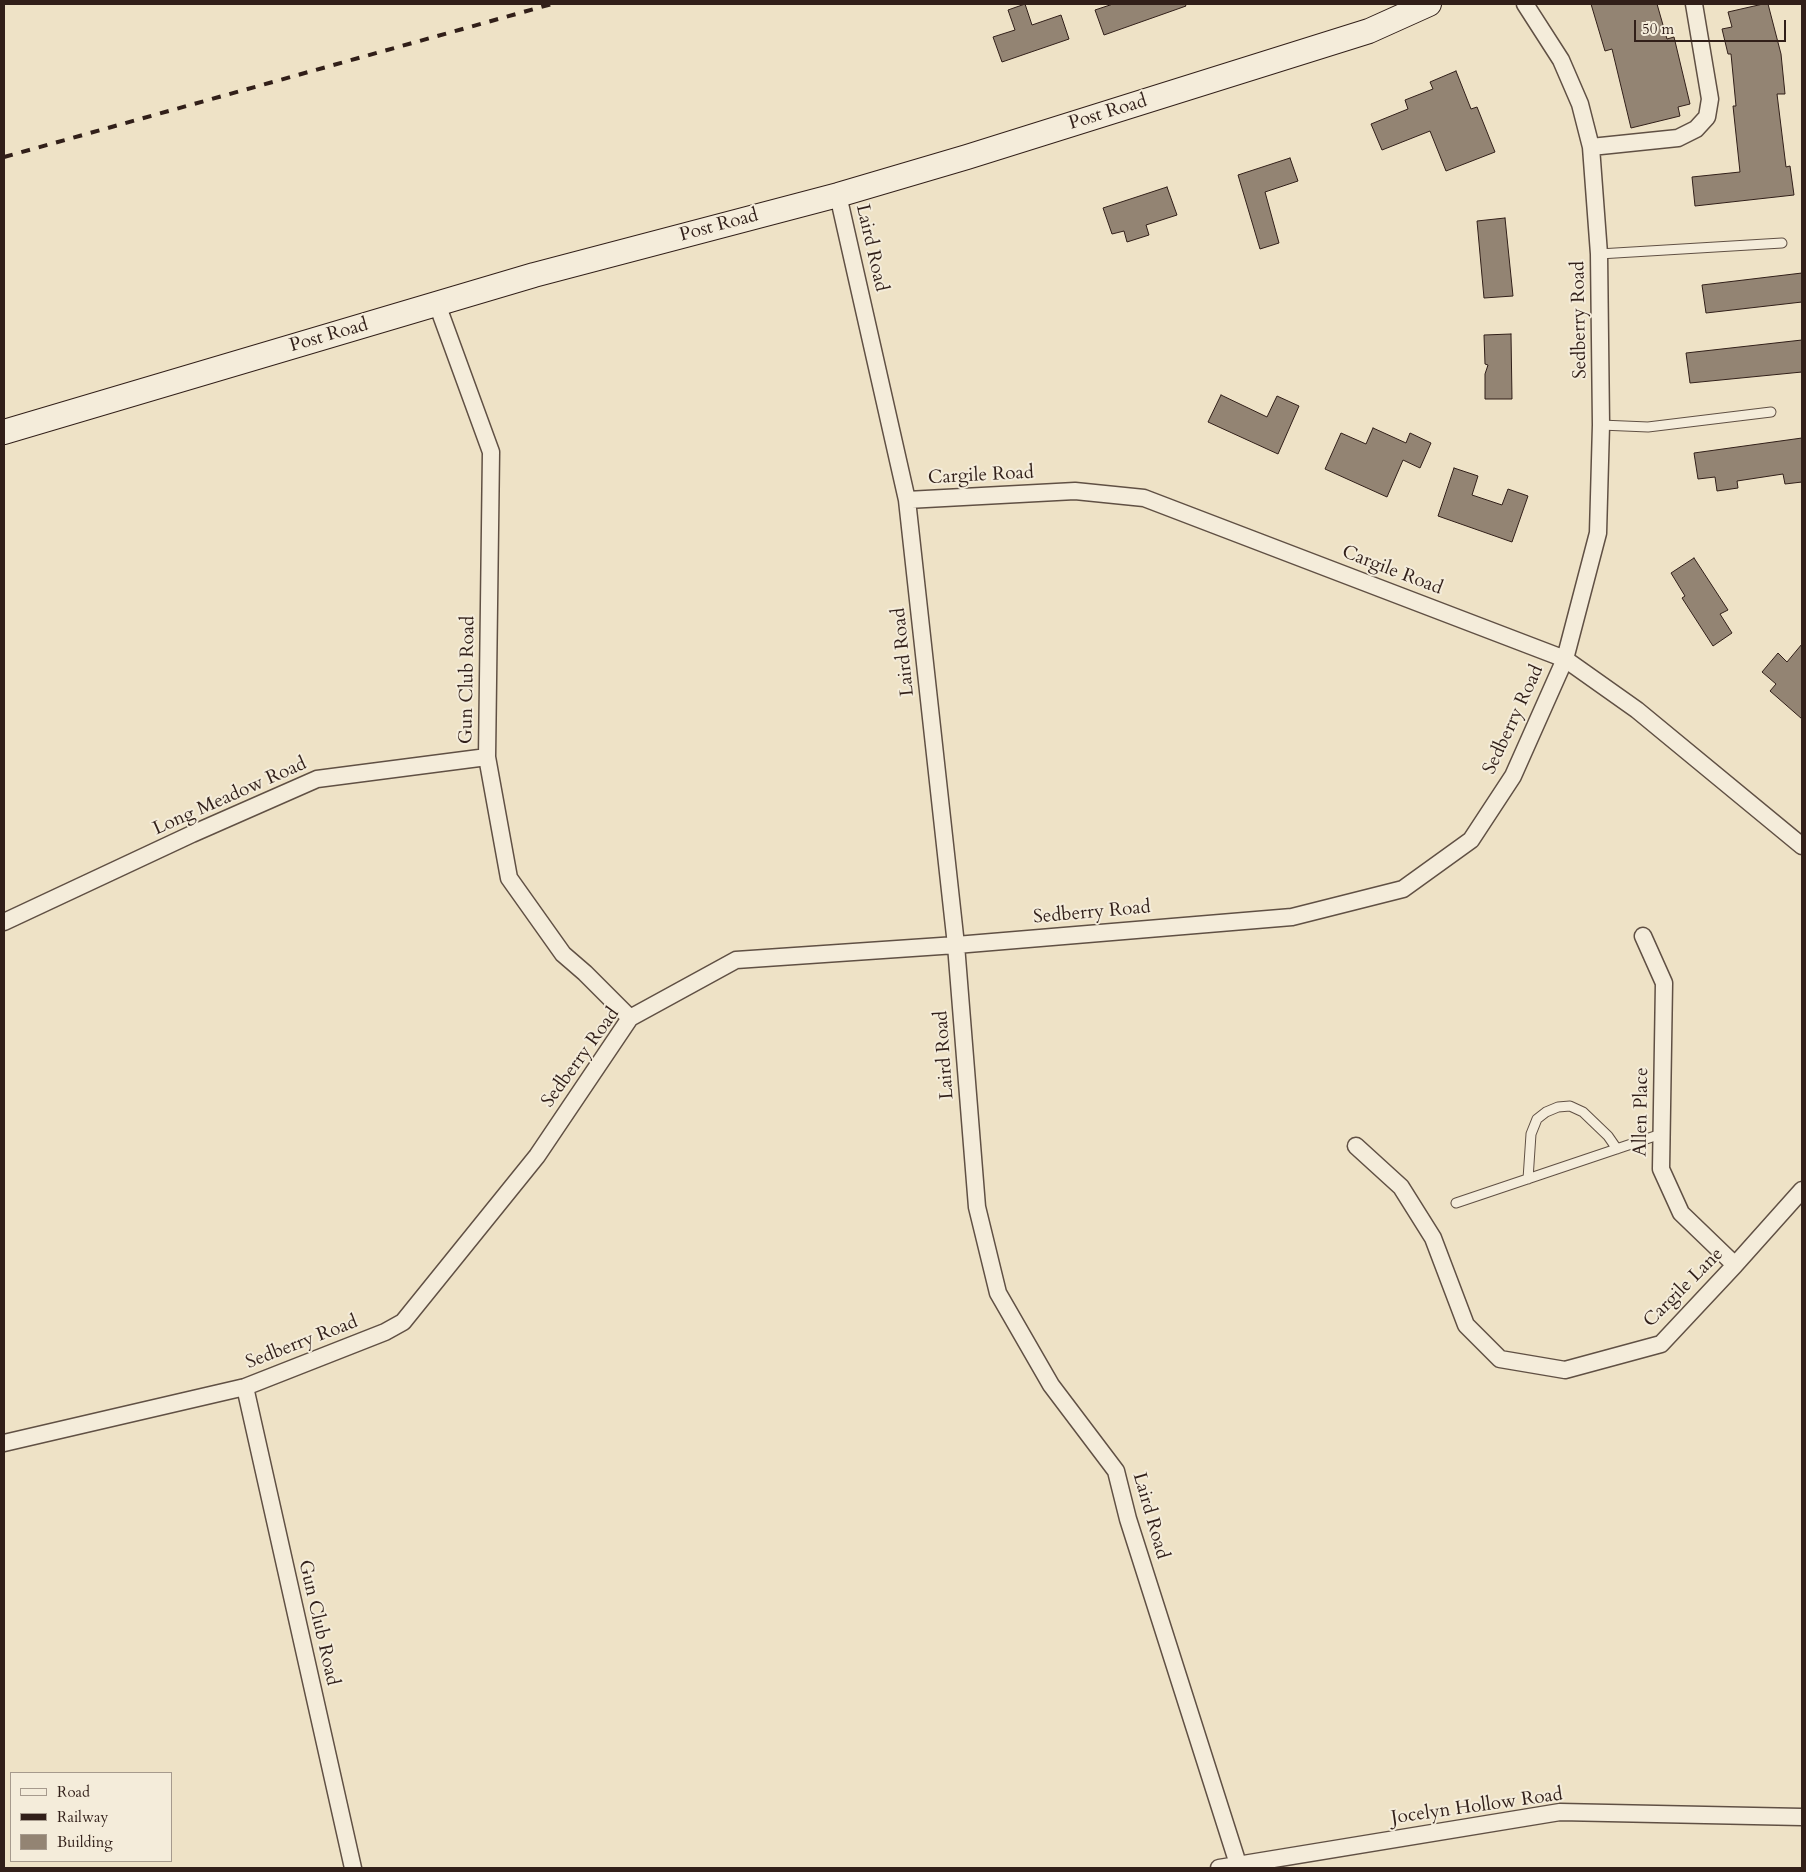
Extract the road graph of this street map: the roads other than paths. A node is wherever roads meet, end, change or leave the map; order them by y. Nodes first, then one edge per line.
1 (1429, 4) edge
2 (1526, 4) edge
3 (1694, 4) edge
4 (1591, 147) junction
5 (838, 196) junction
6 (1782, 243) dead end
7 (1598, 254) junction
8 (437, 304) junction
9 (1771, 412) dead end
10 (1602, 425) junction
11 (4, 432) edge
12 (907, 500) junction
13 (1565, 659) junction
14 (487, 757) junction
15 (1802, 846) edge
16 (4, 922) edge
17 (1642, 936) dead end
18 (956, 945) junction
19 (630, 1018) junction
20 (1661, 1134) junction
21 (1356, 1146) dead end
22 (1617, 1149) junction
23 (1528, 1179) junction
24 (1802, 1190) edge
25 (1456, 1203) dead end
26 (1735, 1265) junction
27 (245, 1387) junction
28 (4, 1443) edge
29 (1802, 1817) edge
30 (1238, 1864) junction
31 (353, 1868) edge
32 (1219, 1868) edge

1 - 5 street, Post Road
2 - 4 street, Sedberry Road
3 - 4 street
4 - 7 street, Sedberry Road
5 - 8 street, Post Road
5 - 12 street, Laird Road
6 - 7 lane
7 - 10 street, Sedberry Road
8 - 11 street, Post Road
8 - 14 street, Gun Club Road
9 - 10 lane
10 - 13 street, Sedberry Road
12 - 13 street, Cargile Road
12 - 18 street, Laird Road
13 - 15 street, Cargile Road
13 - 18 street, Sedberry Road
14 - 16 street, Long Meadow Road
14 - 19 street, Gun Club Road
17 - 20 street, Allen Place
18 - 19 street, Sedberry Road
18 - 30 street, Laird Road
19 - 27 street, Sedberry Road
20 - 22 lane
20 - 26 street, Allen Place
21 - 26 street, Cargile Lane
22 - 23 lane
22 - 23 lane
23 - 25 lane
24 - 26 street, Cargile Lane
27 - 28 street, Sedberry Road
27 - 31 street, Gun Club Road
29 - 30 street, Jocelyn Hollow Road
30 - 32 street, Jocelyn Hollow Road

